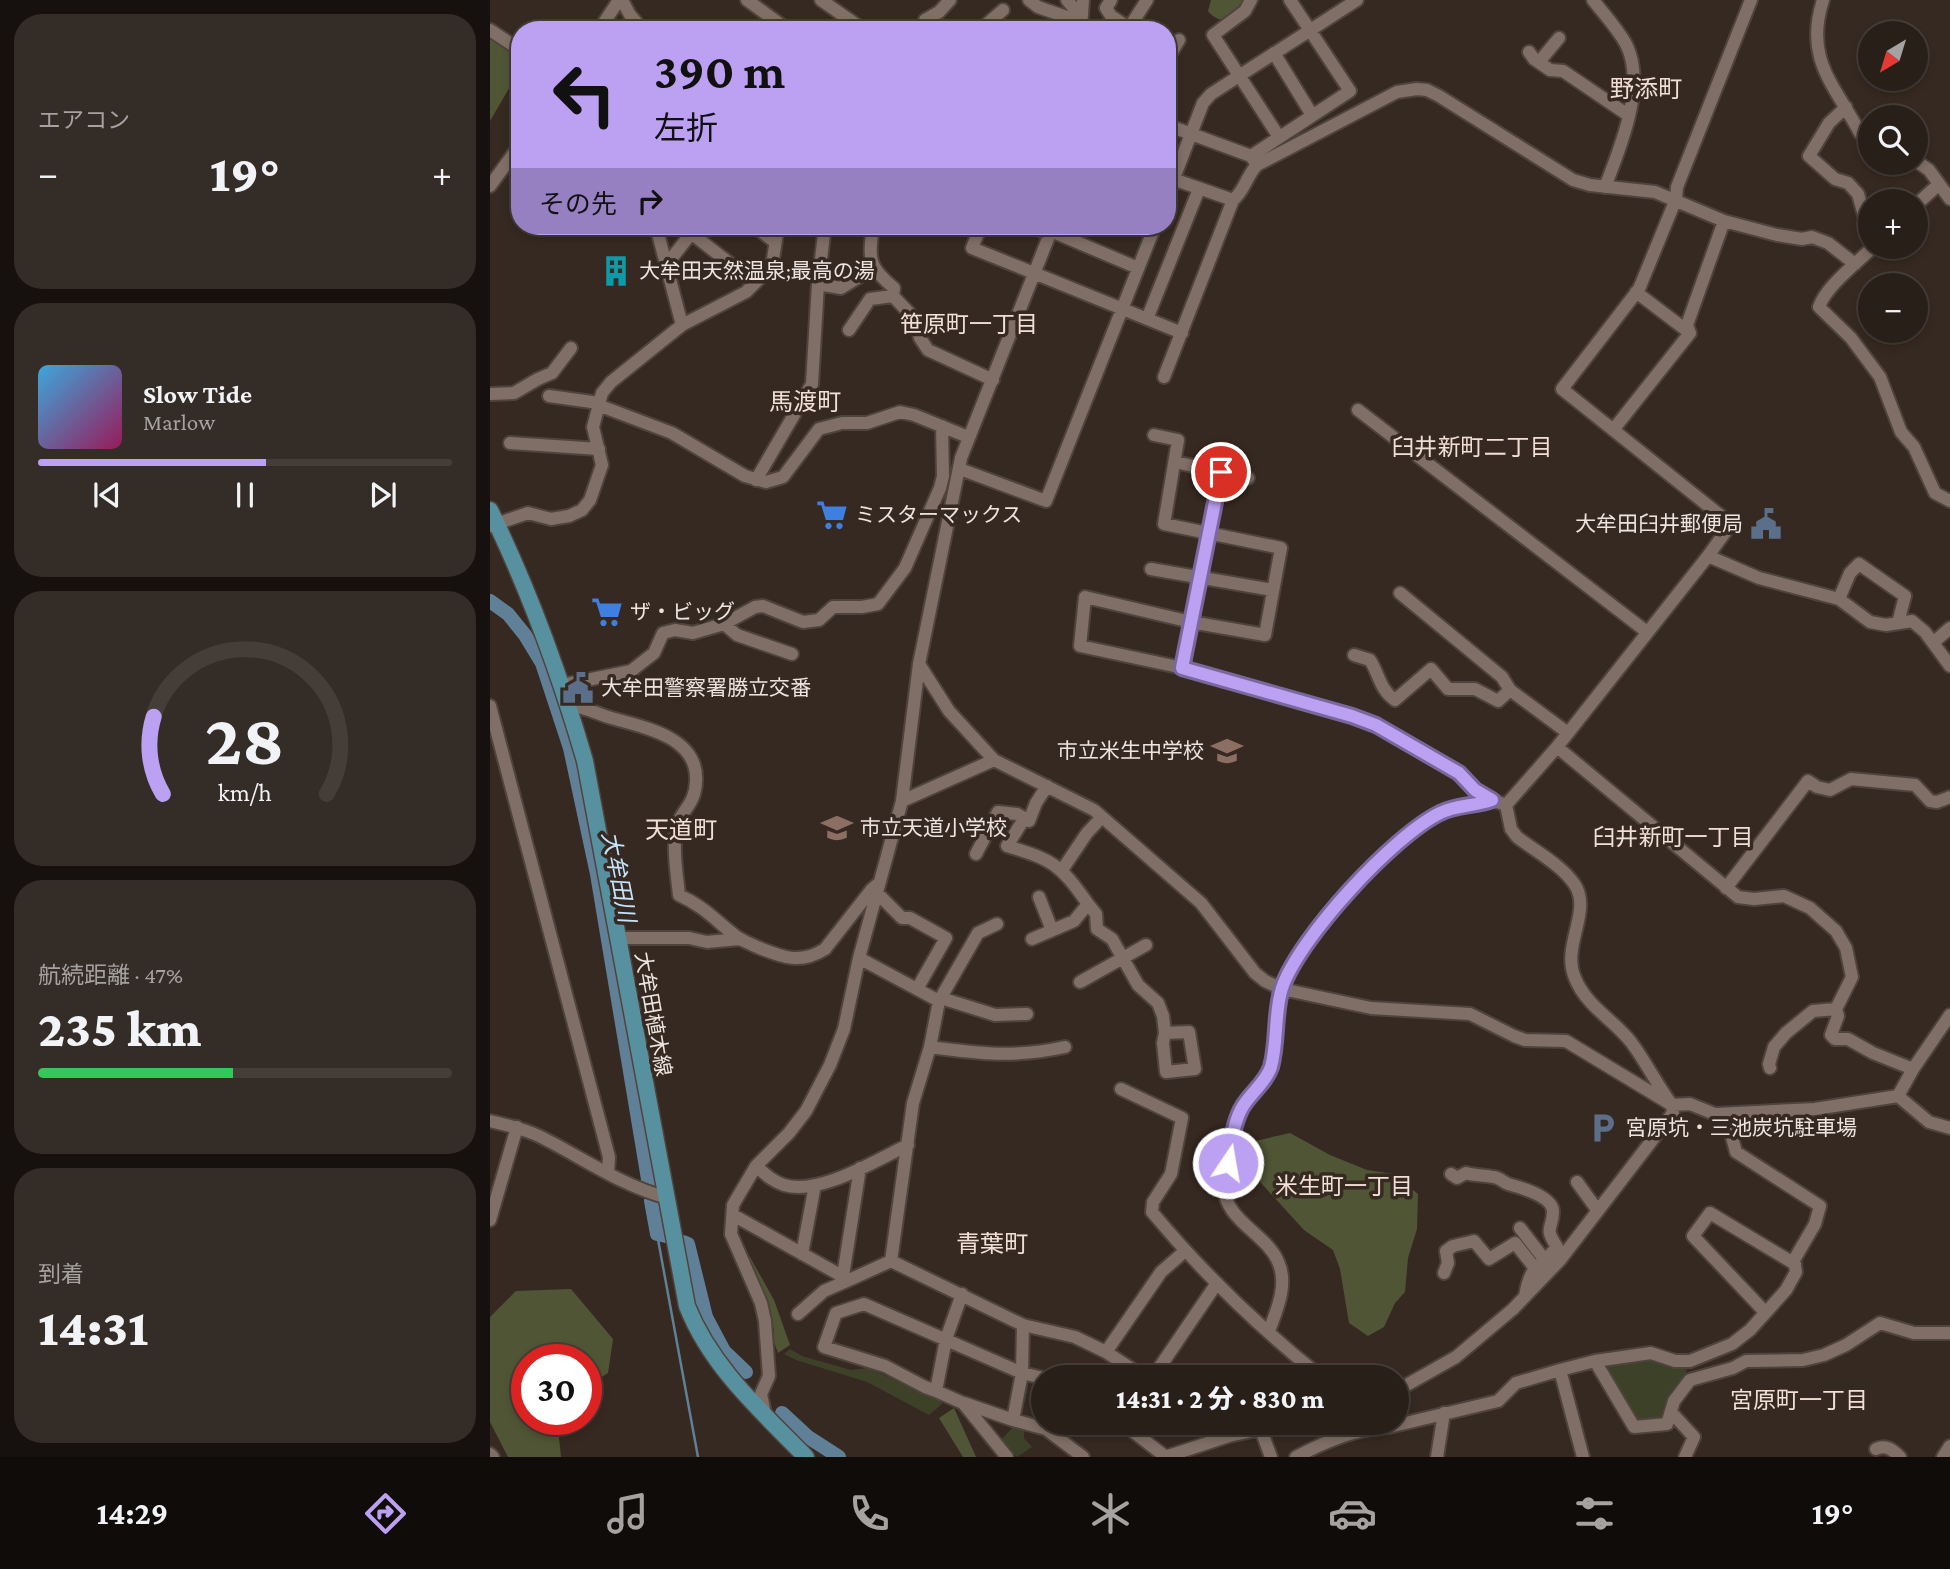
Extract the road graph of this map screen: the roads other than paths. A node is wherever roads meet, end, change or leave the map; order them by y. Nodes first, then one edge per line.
1 (620, 0) edge
2 (747, 0) edge
3 (821, 0) edge
4 (950, 0) edge
5 (1029, 0) edge
6 (1067, 0) edge
7 (1083, 0) edge
8 (1111, 0) edge
9 (1147, 0) edge
10 (1251, 0) edge
11 (1290, 0) edge
12 (1357, 0) edge
13 (1593, 0) edge
14 (1751, 0) edge
15 (1823, 0) edge
16 (1003, 10) dead end
17 (605, 21) edge
18 (635, 21) edge
19 (776, 21) edge
20 (845, 21) edge
21 (926, 21) edge
22 (990, 21) edge
23 (1076, 21) edge
24 (1080, 21) edge
25 (1081, 21) edge
26 (1118, 21) edge
27 (1135, 21) edge
28 (490, 30) edge
29 (1310, 30) junction
30 (1559, 38) dead end
31 (1179, 40) dead end
32 (511, 44) edge
33 (1176, 45) edge
34 (1529, 52) dead end
35 (1274, 54) junction
36 (1539, 62) junction
37 (1239, 76) junction
38 (1846, 107) junction
39 (1628, 115) junction
40 (1312, 116) junction
41 (1176, 128) edge
42 (1858, 129) edge
43 (1191, 134) junction
44 (1279, 137) junction
45 (511, 157) edge
46 (1254, 160) junction
47 (1176, 167) edge
48 (1928, 169) edge
49 (1176, 180) edge
50 (1939, 184) junction
51 (490, 186) edge
52 (1605, 187) junction
53 (1199, 188) junction
54 (1858, 194) edge
55 (1928, 194) edge
56 (1676, 199) junction
57 (1950, 199) edge
58 (1233, 201) junction
59 (1724, 221) junction
60 (659, 235) edge
61 (686, 235) edge
62 (698, 235) edge
63 (766, 235) edge
64 (776, 235) edge
65 (824, 235) edge
66 (872, 235) edge
67 (977, 235) edge
68 (1049, 235) edge
69 (1062, 235) edge
70 (1151, 235) edge
71 (775, 242) junction
72 (1861, 259) edge
73 (870, 263) junction
74 (667, 264) junction
75 (1856, 264) junction
76 (1138, 268) junction
77 (1033, 273) junction
78 (755, 283) junction
79 (818, 284) junction
80 (1636, 292) junction
81 (893, 296) junction
82 (1121, 309) junction
83 (1147, 319) junction
84 (681, 325) junction
85 (849, 330) dead end
86 (1182, 333) junction
87 (1689, 333) junction
88 (571, 348) dead end
89 (1164, 377) dead end
90 (993, 380) junction
91 (490, 394) edge
92 (549, 396) dead end
93 (598, 404) junction
94 (1359, 410) dead end
95 (943, 426) junction
96 (1614, 430) junction
97 (1154, 435) dead end
98 (968, 437) junction
99 (510, 443) dead end
100 (600, 449) junction
101 (1175, 462) junction
102 (960, 468) junction
103 (1221, 472) junction
104 (1248, 478) dead end
105 (757, 480) junction
106 (1950, 500) edge
107 (492, 520) edge
108 (1210, 533) junction
109 (1708, 556) junction
110 (1151, 569) dead end
111 (1201, 578) junction
112 (1273, 590) junction
113 (1400, 593) dead end
114 (1839, 599) junction
115 (1191, 622) junction
116 (1898, 623) junction
117 (724, 624) junction
118 (1950, 628) edge
119 (1647, 632) junction
120 (1933, 643) junction
121 (792, 654) dead end
122 (1354, 655) dead end
123 (919, 664) junction
124 (1950, 666) edge
125 (1182, 668) junction
126 (562, 685) junction
127 (1510, 690) junction
128 (569, 705) junction
129 (490, 706) edge
130 (1568, 733) junction
131 (493, 735) edge
132 (1557, 747) junction
133 (994, 760) junction
134 (1048, 786) junction
135 (1950, 797) edge
136 (1492, 800) junction
137 (902, 801) junction
138 (1506, 804) junction
139 (1102, 817) junction
140 (1024, 820) junction
141 (976, 854) dead end
142 (1062, 870) junction
143 (878, 888) junction
144 (1726, 888) junction
145 (1038, 897) dead end
146 (1088, 904) junction
147 (997, 924) dead end
148 (1052, 930) junction
149 (618, 938) junction
150 (739, 939) junction
151 (1032, 939) dead end
152 (1146, 945) dead end
153 (1122, 957) junction
154 (859, 958) junction
155 (1080, 982) dead end
156 (917, 989) junction
157 (1282, 989) junction
158 (940, 1000) junction
159 (1836, 1009) junction
160 (1027, 1014) dead end
161 (1950, 1015) edge
162 (1165, 1033) dead end
163 (1065, 1047) dead end
164 (930, 1048) junction
165 (1770, 1069) dead end
166 (1913, 1069) junction
167 (1121, 1089) dead end
168 (1898, 1096) junction
169 (1672, 1105) junction
170 (1716, 1114) junction
171 (490, 1121) edge
172 (516, 1127) junction
173 (1950, 1128) edge
174 (908, 1145) junction
175 (757, 1166) junction
176 (860, 1168) junction
177 (607, 1173) junction
178 (1451, 1174) dead end
179 (1577, 1182) dead end
180 (815, 1185) junction
181 (668, 1198) junction
182 (1596, 1209) junction
183 (733, 1215) junction
184 (490, 1220) edge
185 (1579, 1224) dead end
186 (1520, 1228) dead end
187 (1185, 1251) junction
188 (802, 1254) junction
189 (891, 1261) junction
190 (1539, 1263) junction
191 (1795, 1264) junction
192 (1444, 1273) dead end
193 (846, 1278) junction
194 (1217, 1283) junction
195 (962, 1294) junction
196 (1525, 1297) junction
197 (1765, 1312) junction
198 (797, 1314) dead end
199 (1023, 1325) junction
200 (1269, 1331) junction
201 (1950, 1333) edge
202 (946, 1339) junction
203 (1106, 1352) junction
204 (1595, 1361) junction
205 (1126, 1365) edge
206 (1161, 1365) edge
207 (1307, 1365) edge
208 (1560, 1370) junction
209 (1022, 1373) junction
210 (1031, 1375) edge
211 (1409, 1384) edge
212 (936, 1391) junction
213 (963, 1403) junction
214 (1671, 1412) junction
215 (1444, 1413) junction
216 (765, 1414) junction
217 (1013, 1420) junction
218 (1409, 1422) edge
219 (1138, 1435) edge
220 (1234, 1435) edge
221 (1263, 1435) edge
222 (1346, 1435) edge
223 (1229, 1436) joint
224 (1950, 1446) edge
225 (1876, 1449) dead end
226 (806, 1457) edge
227 (1007, 1457) edge
228 (1083, 1457) edge
229 (1165, 1457) edge
230 (1271, 1457) edge
231 (1296, 1457) edge
232 (1437, 1457) edge
233 (1583, 1457) edge
234 (1685, 1457) edge
235 (1900, 1457) edge
236 (1943, 1457) edge

1 - 17 street
1 - 18 street
2 - 19 street
3 - 20 street
4 - 21 street
5 - 23 street
6 - 24 street
7 - 25 street
8 - 26 street
9 - 27 street
10 - 37 street
11 - 29 street
12 - 29 street
13 - 39 street
14 - 56 street
15 - 38 street
16 - 22 street
28 - 32 street
29 - 35 street
29 - 40 street
30 - 36 street
31 - 33 street
34 - 36 street
35 - 37 street
35 - 40 street
36 - 39 street
37 - 43 street
37 - 44 street
38 - 42 street
38 - 54 street
39 - 52 street
40 - 44 street
41 - 43 street
43 - 46 street
43 - 47 street
44 - 46 street
45 - 51 street
46 - 52 street
46 - 58 street
48 - 50 street
49 - 53 street
50 - 55 street
50 - 57 street
52 - 56 street
53 - 58 street
53 - 83 street
56 - 59 street
56 - 80 street
58 - 86 street
59 - 75 street
59 - 87 street
60 - 74 street
61 - 74 street
62 - 78 street
63 - 71 street
64 - 71 street
65 - 79 street
66 - 73 street
67 - 77 street
68 - 77 street
69 - 76 street
70 - 76 street
71 - 78 street
72 - 75 street
73 - 79 street
73 - 81 street
74 - 84 street
75 - 106 street
76 - 82 street
77 - 82 street
77 - 90 street
78 - 84 street
79 - 105 street
80 - 87 street
80 - 96 street
81 - 85 street
81 - 90 street
82 - 83 street
82 - 102 street
83 - 86 street
84 - 93 street
86 - 89 street
87 - 96 street
88 - 91 street
90 - 98 street
92 - 93 street
93 - 100 street
93 - 105 street
94 - 119 street
95 - 98 street
95 - 105 street
95 - 117 street
96 - 109 street
97 - 101 street
98 - 102 street
99 - 100 street
100 - 107 street
101 - 103 street
101 - 108 street
102 - 123 street
103 - 104 street
103 - 108 street
107 - 126 main road, 大牟田植木線
108 - 111 street
108 - 112 street
109 - 114 street
109 - 119 street
110 - 111 street
111 - 112 street
111 - 115 street
112 - 115 street
113 - 127 street
114 - 116 street
114 - 116 street
115 - 125 street
115 - 125 street
116 - 120 street
117 - 121 street
117 - 126 street
118 - 120 street
119 - 130 street
120 - 124 street
122 - 127 street
123 - 133 street
123 - 137 street
125 - 136 street
126 - 128 main road, 大牟田植木線
127 - 130 street
128 - 149 main road, 大牟田植木線
128 - 150 street
129 - 131 street
130 - 132 street
131 - 177 street
132 - 138 street
132 - 144 street
133 - 134 street
133 - 137 street
134 - 139 street
134 - 140 street
135 - 144 street
136 - 138 street
136 - 157 street
137 - 143 street
138 - 169 street
139 - 142 street
139 - 157 street
140 - 141 street
140 - 142 street
142 - 146 street
143 - 150 street
143 - 154 street
143 - 156 street
144 - 159 street
145 - 148 street
146 - 148 street
146 - 153 street
147 - 158 street
148 - 151 street
149 - 150 street
149 - 181 main road, 大牟田植木線
152 - 153 street
153 - 155 street
153 - 162 street
154 - 156 street
154 - 175 street
156 - 158 street
157 - 169 street
157 - 200 street
158 - 160 street
158 - 164 street
159 - 165 street
159 - 166 street
161 - 166 street
163 - 164 street
164 - 174 street
166 - 168 street
167 - 187 street
168 - 170 street
168 - 173 street
169 - 170 street
169 - 182 street
170 - 191 street
171 - 172 street
172 - 177 street
172 - 184 street
174 - 176 street
174 - 189 street
175 - 180 street
175 - 183 street
176 - 180 street
176 - 193 street
177 - 181 street
178 - 190 street
179 - 182 street
180 - 188 street
181 - 216 main road, 大牟田植木線
182 - 185 street
182 - 196 street
183 - 188 street
183 - 216 street
186 - 190 street
187 - 194 street
187 - 203 street
188 - 193 street
189 - 193 street
189 - 195 street
190 - 192 street
190 - 196 street
191 - 197 street
191 - 197 street
193 - 198 street
194 - 200 street
194 - 206 street
195 - 199 street
195 - 202 street
196 - 211 street
197 - 204 street
199 - 203 street
199 - 209 street
200 - 207 street
201 - 214 street
202 - 209 street
202 - 212 street
202 - 212 street
203 - 205 street
204 - 208 street
204 - 214 street
208 - 215 street
208 - 233 street
209 - 210 street
209 - 217 street
212 - 213 street
213 - 217 street
213 - 227 street
214 - 234 street
215 - 218 street
215 - 232 street
216 - 226 main road, 大牟田植木線
217 - 228 street
219 - 229 street
220 - 223 street
221 - 230 street
222 - 231 street
223 - 229 street
224 - 236 street
225 - 235 street

